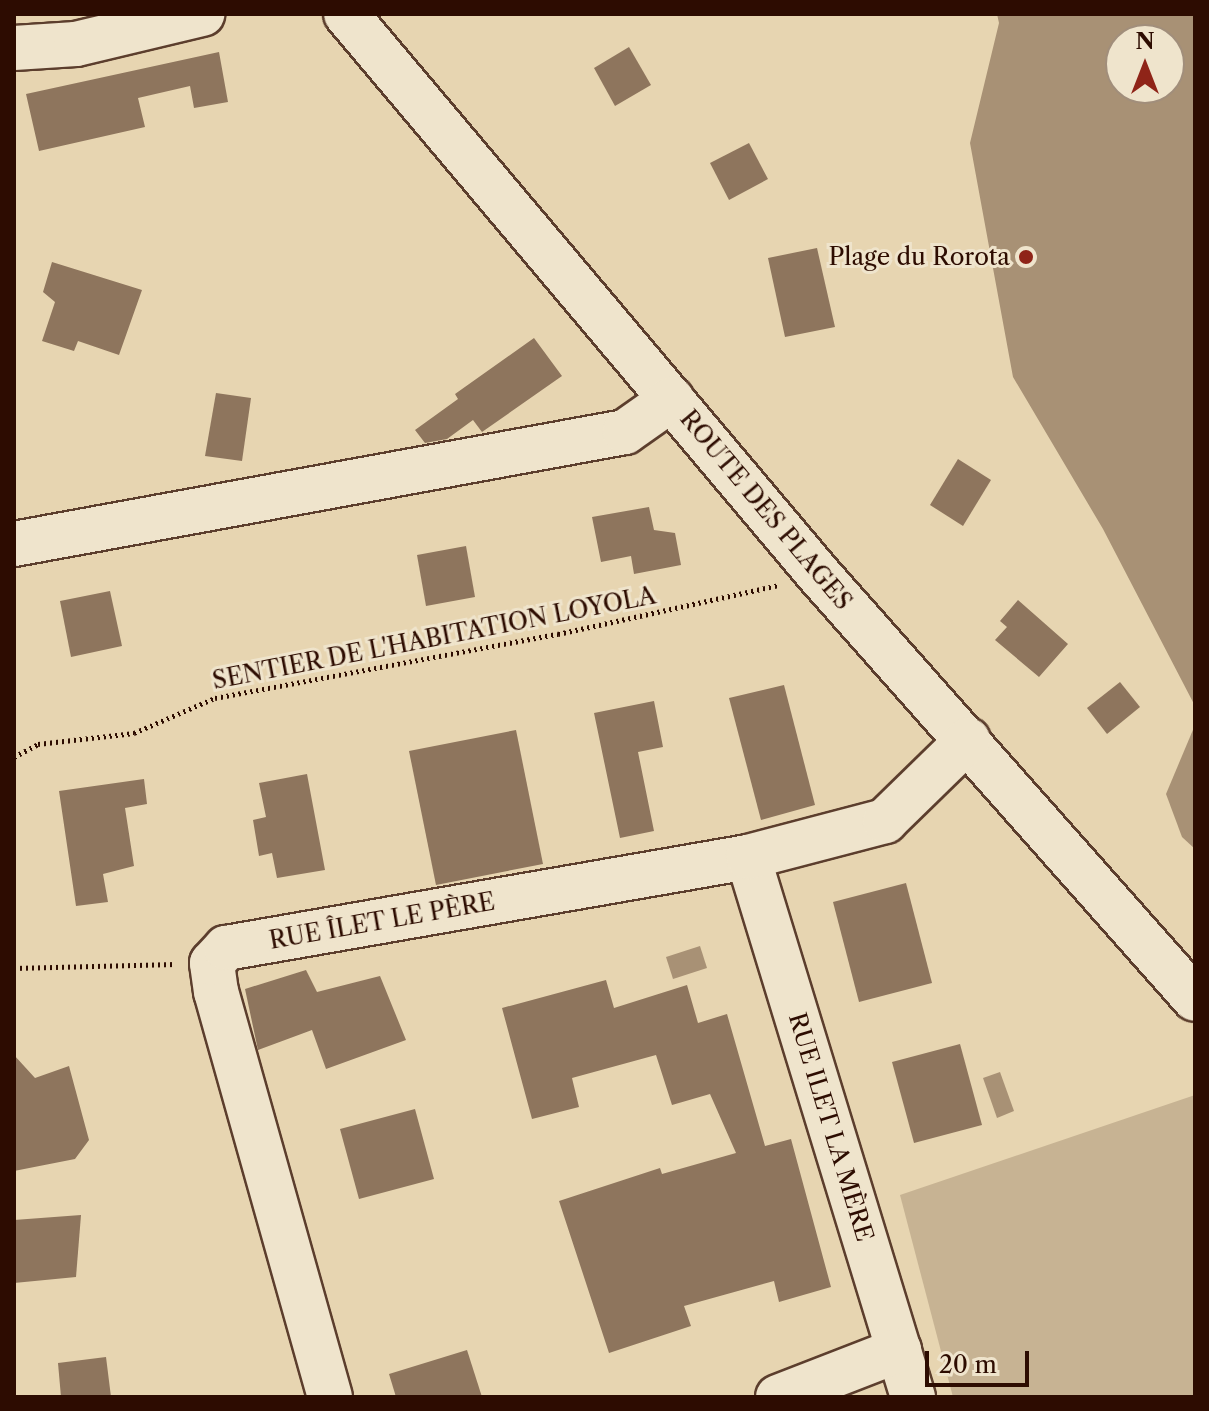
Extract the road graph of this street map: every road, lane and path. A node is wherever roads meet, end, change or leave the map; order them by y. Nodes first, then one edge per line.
1 (202, 14) edge
2 (346, 14) edge
3 (14, 48) edge
4 (672, 399) junction
5 (14, 544) edge
6 (820, 576) junction
7 (968, 740) junction
8 (14, 757) edge
9 (748, 857) junction
10 (212, 963) junction
11 (14, 968) edge
12 (1195, 999) edge
13 (899, 1350) junction
14 (330, 1397) edge
15 (778, 1397) edge
16 (913, 1397) edge

1 - 3 street
2 - 4 street, ROUTE DES PLAGES
4 - 5 street
4 - 6 street, ROUTE DES PLAGES
6 - 7 street, ROUTE DES PLAGES
6 - 8 path, SENTIER DE L'HABITATION LOYOLA
7 - 9 street, RUE ÎLET LE PÈRE
7 - 12 street, ROUTE DES PLAGES
9 - 10 street, RUE ÎLET LE PÈRE
9 - 13 street, RUE ILET LA MÈRE
10 - 11 path
10 - 14 street
13 - 15 street
13 - 16 street, RUE ILET LA MÈRE

